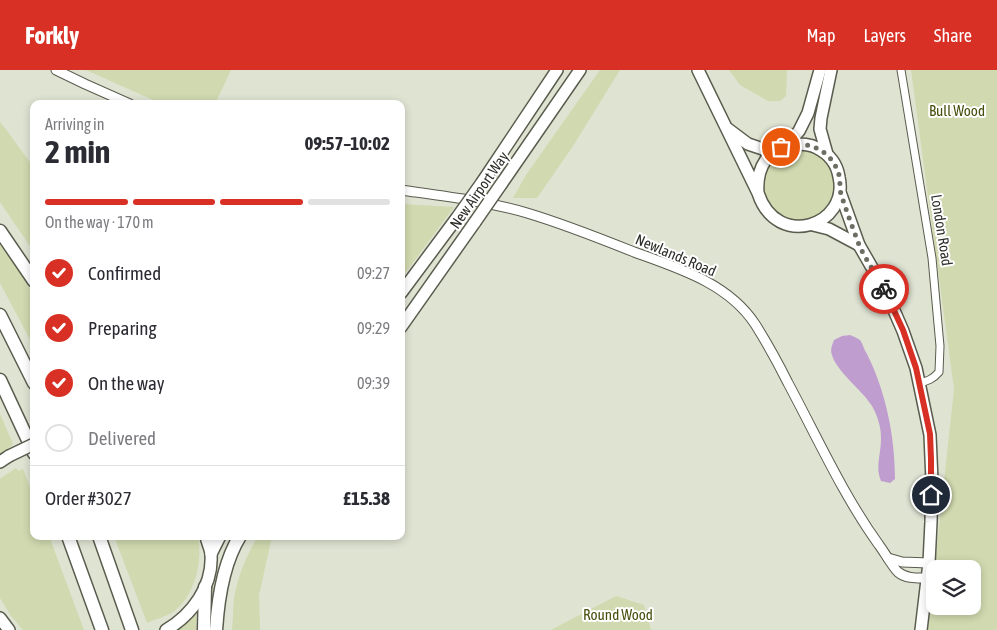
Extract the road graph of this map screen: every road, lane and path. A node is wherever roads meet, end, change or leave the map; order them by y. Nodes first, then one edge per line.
1 (56, 70) edge
2 (558, 70) edge
3 (580, 70) edge
4 (588, 70) edge
5 (698, 70) edge
6 (820, 70) edge
7 (831, 70) edge
8 (901, 70) edge
9 (121, 100) edge
10 (551, 113) junction
11 (726, 127) junction
12 (788, 145) junction
13 (776, 150) junction
14 (827, 154) junction
15 (405, 191) edge
16 (840, 192) junction
17 (758, 194) junction
18 (813, 225) junction
19 (0, 231) edge
20 (859, 245) junction
21 (23, 266) junction
22 (30, 276) edge
23 (30, 279) edge
24 (405, 289) edge
25 (0, 315) edge
26 (405, 321) edge
27 (30, 374) edge
28 (0, 380) edge
29 (919, 383) junction
30 (30, 444) edge
31 (30, 446) edge
32 (4, 459) edge
33 (69, 540) edge
34 (100, 540) edge
35 (207, 540) edge
36 (218, 540) edge
37 (238, 540) edge
38 (211, 554) junction
39 (888, 558) junction
40 (929, 560) edge
41 (926, 563) edge
42 (926, 578) edge
43 (205, 587) junction
44 (926, 587) edge
45 (0, 618) edge
46 (9, 630) edge
47 (102, 630) edge
48 (132, 630) edge
49 (166, 630) edge
50 (204, 630) edge
51 (216, 630) edge
52 (921, 630) edge

1 - 9 street
2 - 24 main road, New Airport Way, bridge
3 - 10 main road, New Airport Way
4 - 10 main road
5 - 11 main road
6 - 12 main road
7 - 14 main road
8 - 29 street, London Road
10 - 26 main road, New Airport Way, bridge
11 - 13 main road
11 - 17 main road
12 - 13 main road
12 - 14 main road
13 - 17 main road
14 - 16 main road
15 - 39 street, Newlands Road
16 - 18 main road
16 - 20 main road
17 - 18 main road
18 - 20 main road
19 - 21 highway
20 - 29 main road
21 - 22 highway
21 - 23 highway
25 - 27 highway
28 - 30 highway
29 - 40 main road
31 - 32 main road, bridge
33 - 47 highway
34 - 48 highway
35 - 38 main road
36 - 38 main road
37 - 51 highway
38 - 43 main road
39 - 41 street
39 - 42 street, Newlands Road
43 - 49 main road
43 - 50 highway
44 - 52 main road
45 - 46 main road

